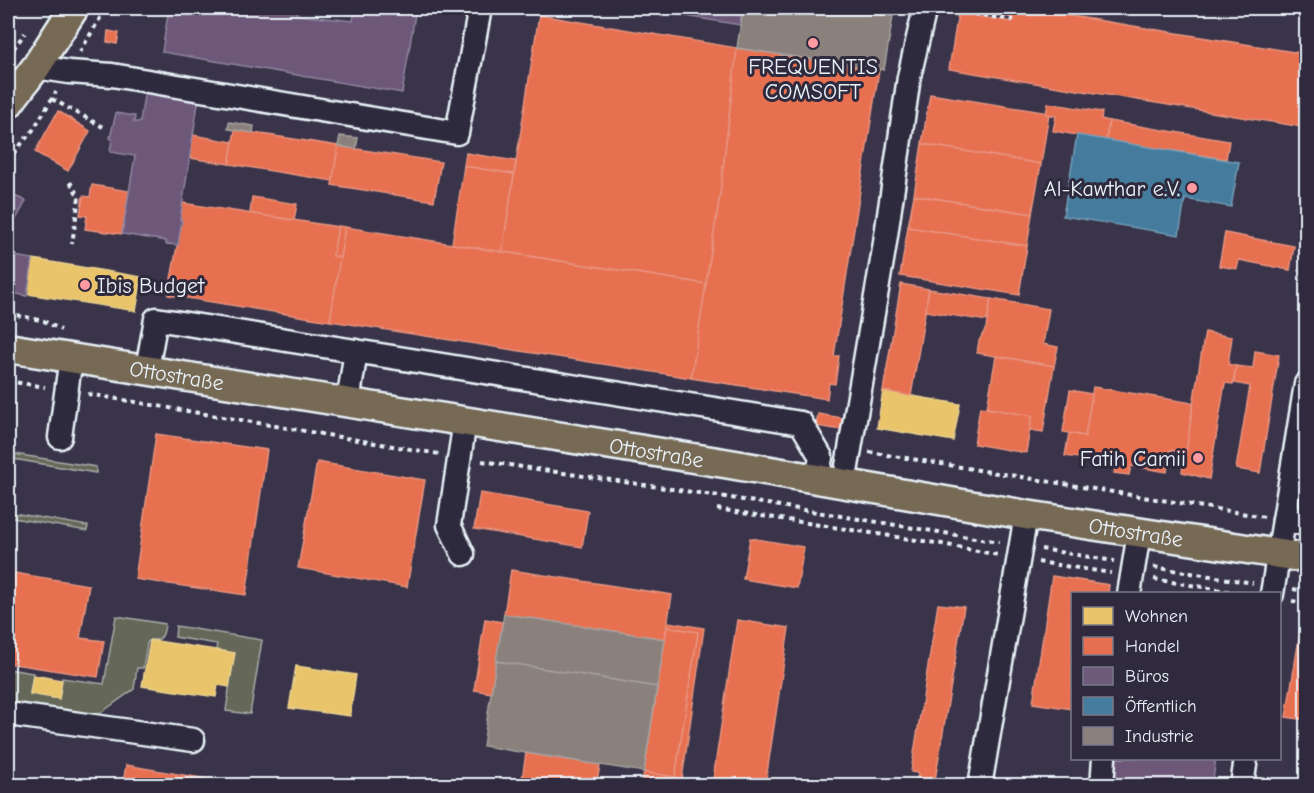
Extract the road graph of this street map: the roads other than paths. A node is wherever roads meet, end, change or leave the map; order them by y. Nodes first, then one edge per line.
1 (75, 8) edge
2 (480, 8) edge
3 (925, 8) edge
4 (36, 67) junction
5 (8, 104) edge
6 (8, 348) edge
7 (356, 351) junction
8 (71, 357) junction
9 (147, 369) junction
10 (1306, 384) edge
11 (348, 402) junction
12 (465, 421) junction
13 (60, 437) dead end
14 (830, 482) junction
15 (1026, 515) junction
16 (1284, 520) junction
17 (1306, 524) edge
18 (1139, 534) junction
19 (1279, 553) junction
20 (463, 554) dead end
21 (1306, 558) edge
22 (1131, 585) edge
23 (1272, 592) edge
24 (8, 714) edge
25 (194, 740) dead end
26 (1104, 760) edge
27 (1246, 760) edge
28 (980, 786) edge
29 (1102, 786) edge
30 (1242, 786) edge

1 - 4 main road
2 - 4 street
3 - 14 street
4 - 5 main road
6 - 8 main road, Ottostraße
7 - 9 street
7 - 11 street
7 - 14 street
8 - 9 main road, Ottostraße
8 - 13 street
9 - 11 main road, Ottostraße
10 - 16 street
11 - 12 main road, Ottostraße
12 - 14 main road, Ottostraße
12 - 20 street
14 - 15 main road, Ottostraße
15 - 18 main road, Ottostraße
15 - 28 street
16 - 17 street
16 - 19 street
18 - 19 main road, Ottostraße
18 - 22 street
19 - 21 main road, Ottostraße
19 - 23 street
24 - 25 street
26 - 29 street
27 - 30 street

